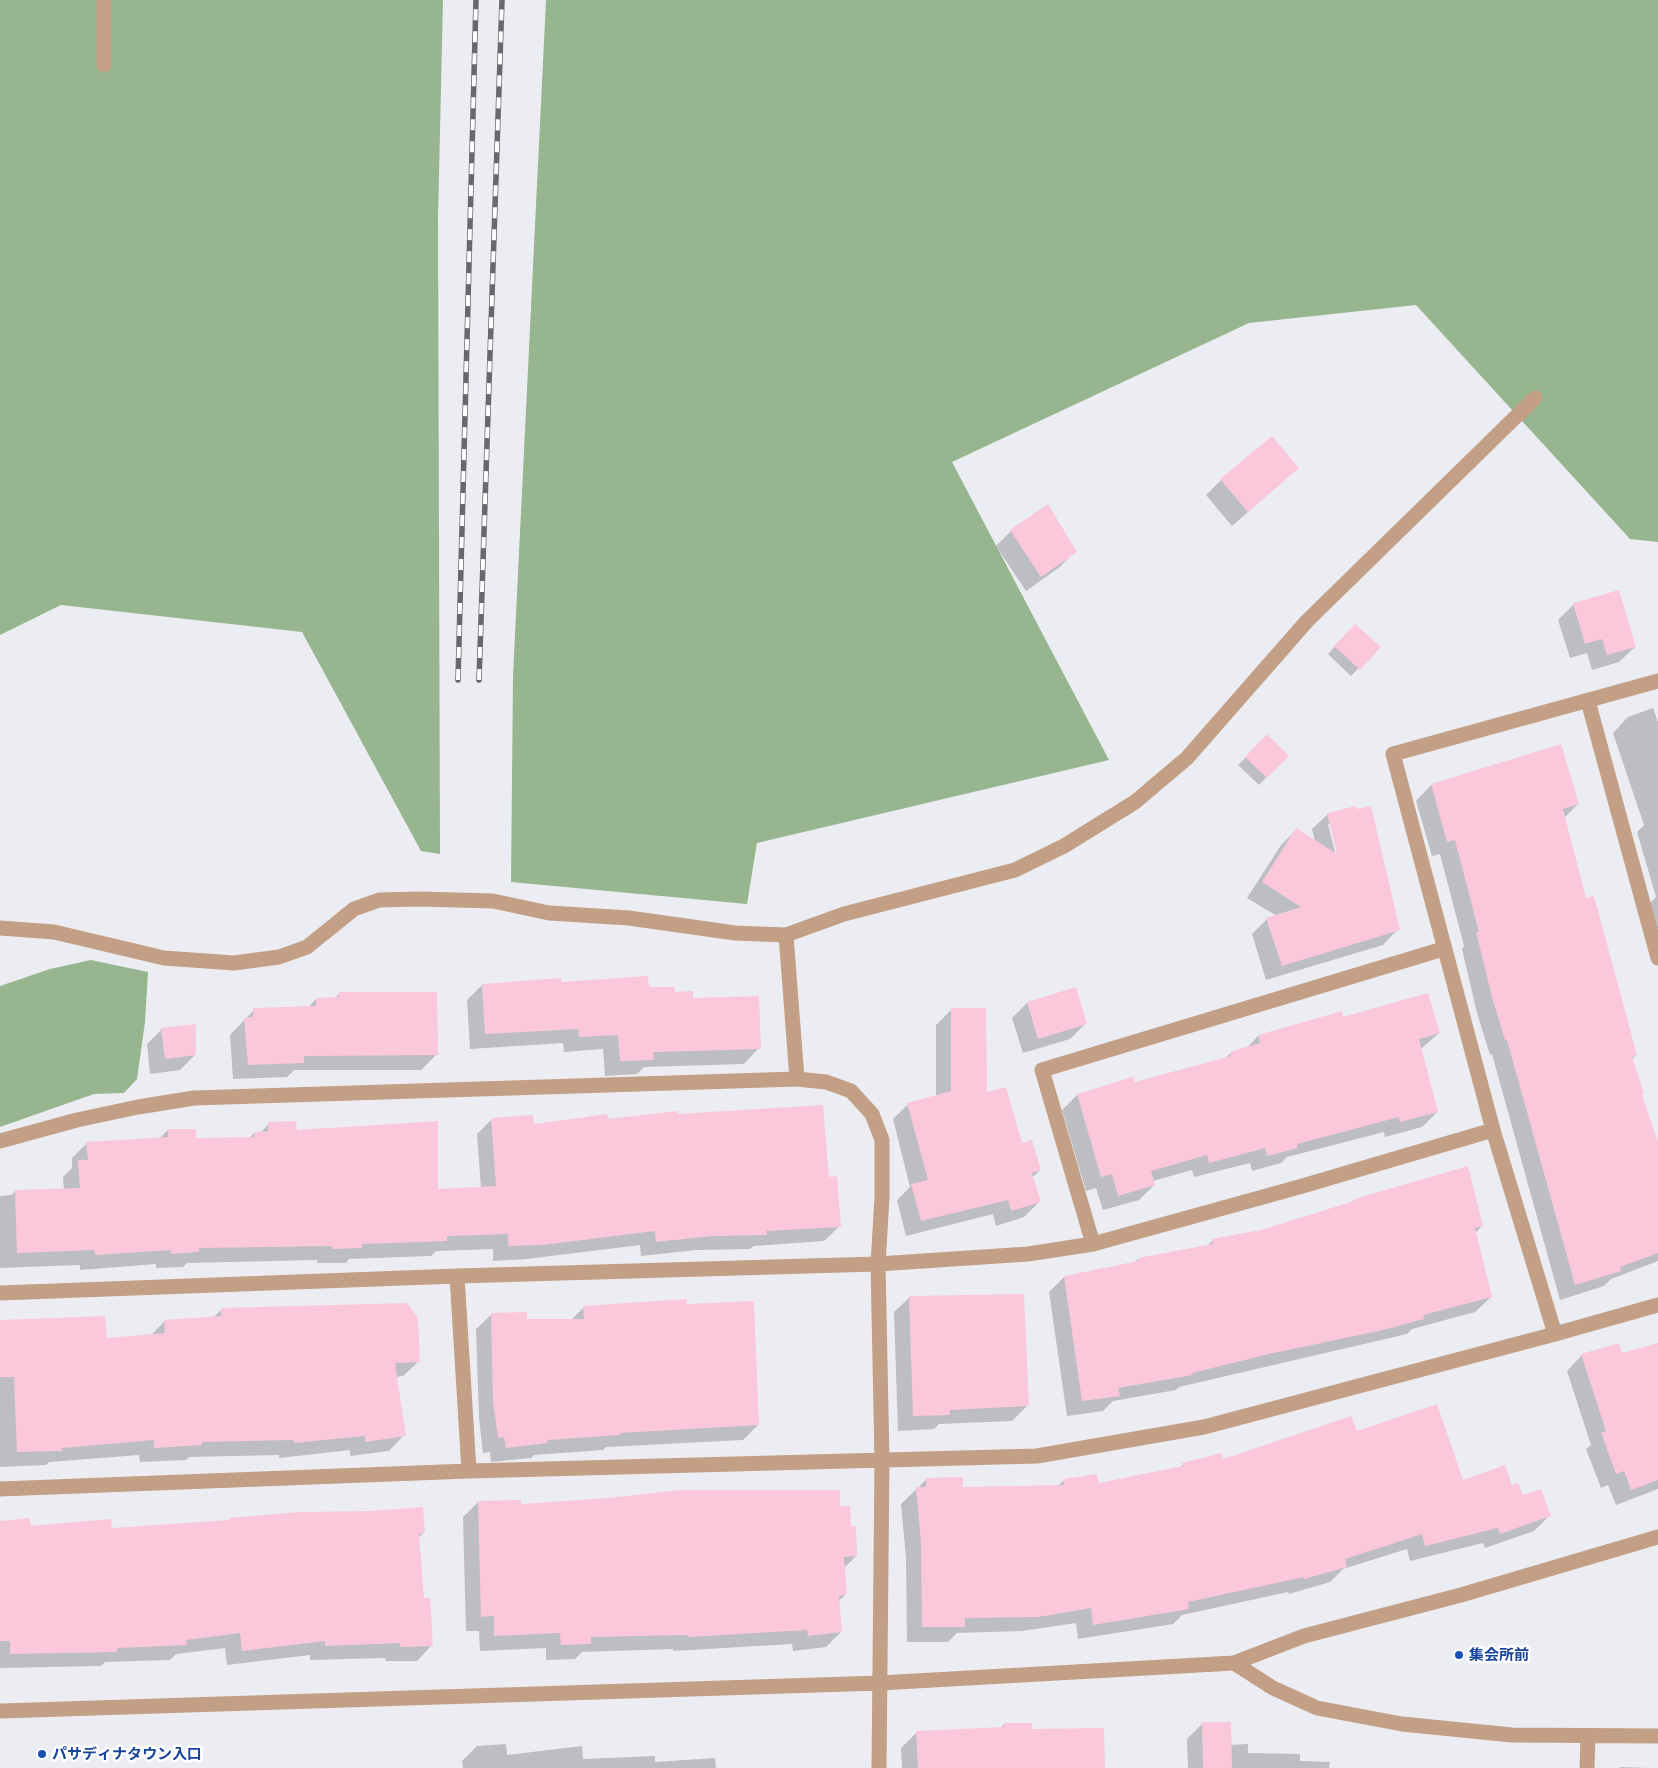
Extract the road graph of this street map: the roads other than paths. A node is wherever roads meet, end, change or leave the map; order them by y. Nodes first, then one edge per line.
1 (104, 0) edge
2 (104, 65) dead end
3 (1535, 398) dead end
4 (1658, 681) edge
5 (1588, 701) junction
6 (0, 928) edge
7 (786, 935) junction
8 (1443, 949) junction
9 (1658, 958) edge
10 (797, 1079) junction
11 (1493, 1130) junction
12 (0, 1141) edge
13 (1093, 1244) junction
14 (878, 1264) junction
15 (457, 1276) junction
16 (0, 1293) edge
17 (1658, 1305) edge
18 (1555, 1334) junction
19 (882, 1460) junction
20 (469, 1472) junction
21 (0, 1489) edge
22 (1658, 1538) edge
23 (1234, 1663) junction
24 (880, 1683) junction
25 (0, 1711) edge
26 (1588, 1736) junction
27 (1658, 1736) edge
28 (880, 1768) edge
29 (1588, 1768) edge

1 - 2 street
3 - 7 street
4 - 5 street
5 - 8 street
5 - 9 street
6 - 7 street
7 - 10 street
8 - 11 street
8 - 13 street
10 - 12 street
10 - 14 street
11 - 13 street
11 - 18 street
13 - 14 street
14 - 15 street
14 - 19 street
15 - 16 street
15 - 20 street
17 - 18 street
18 - 19 street
19 - 20 street
19 - 24 street
20 - 21 street
22 - 23 street
23 - 24 street
23 - 26 street
24 - 25 street
24 - 28 street
26 - 27 street
26 - 29 street

